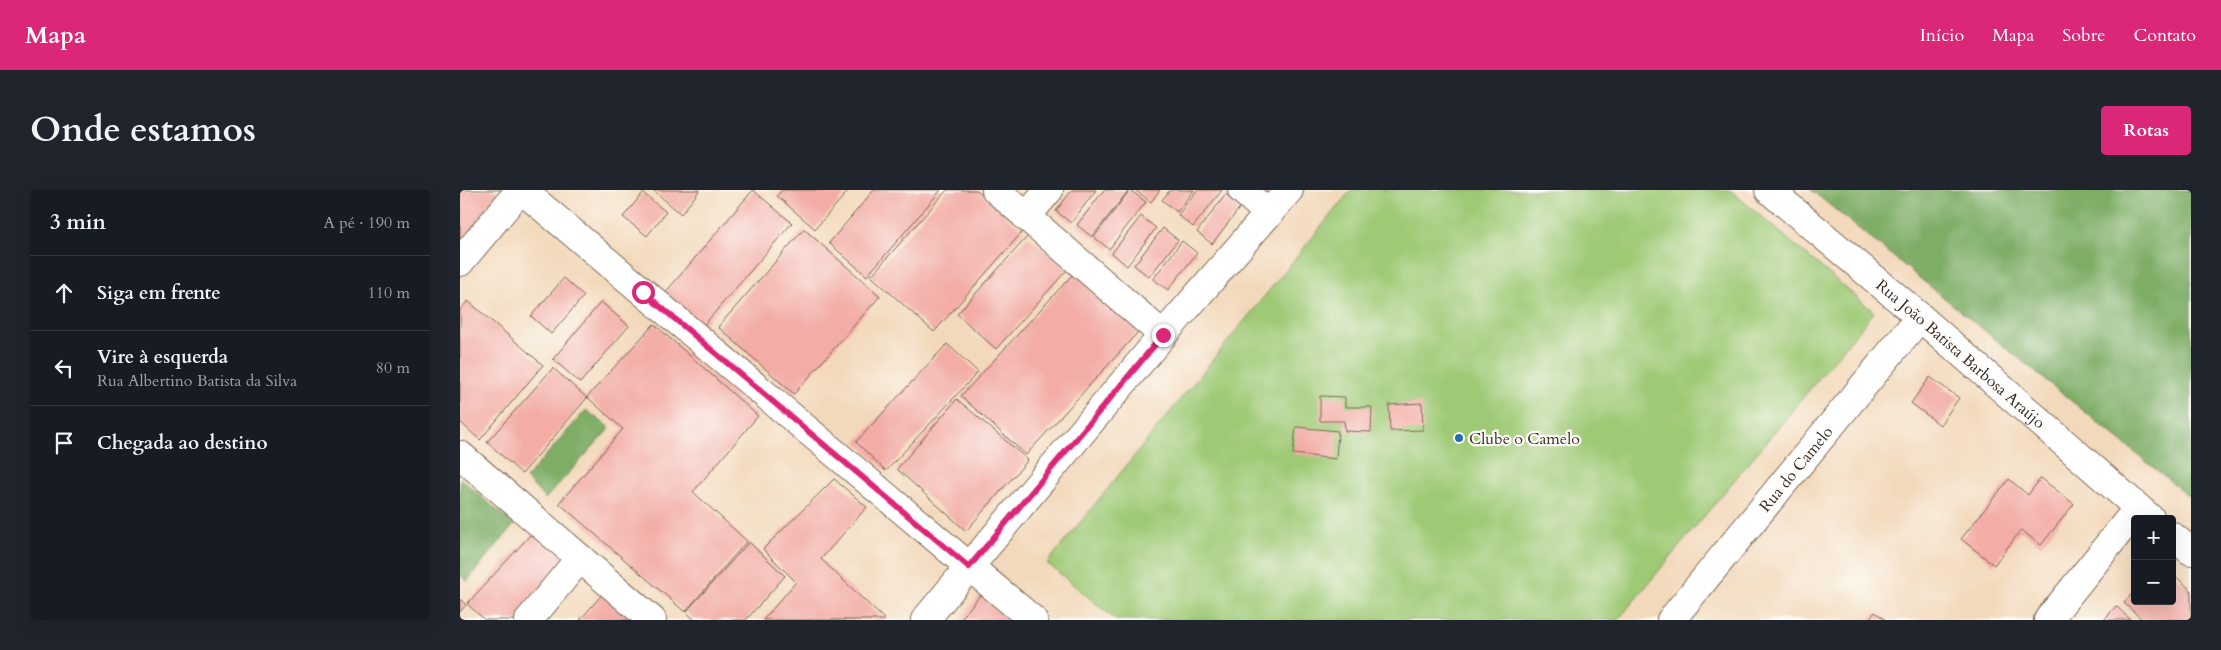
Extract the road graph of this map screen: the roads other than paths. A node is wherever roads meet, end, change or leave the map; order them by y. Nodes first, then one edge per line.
1 (521, 190) edge
2 (996, 190) edge
3 (1049, 190) edge
4 (1242, 190) edge
5 (1289, 190) edge
6 (1769, 190) edge
7 (1269, 214) junction
8 (1026, 217) junction
9 (460, 262) edge
10 (1920, 317) junction
11 (1163, 335) junction
12 (460, 455) edge
13 (2145, 514) edge
14 (2176, 539) edge
15 (2191, 550) edge
16 (580, 558) junction
17 (969, 567) junction
18 (529, 620) edge
19 (652, 620) edge
20 (925, 620) edge
21 (1033, 620) edge
22 (1671, 620) edge
23 (2048, 620) edge

1 - 9 street
1 - 17 street
2 - 8 street
3 - 8 street
4 - 7 street
5 - 7 street
6 - 10 street, Rua João Batista Barbosa Araújo
7 - 11 street
8 - 11 street
10 - 13 street, Rua João Batista Barbosa Araújo
10 - 22 street, Rua do Camelo
11 - 17 street
12 - 16 street
13 - 23 street
14 - 15 street
16 - 18 street
16 - 19 street
17 - 20 street
17 - 21 street

